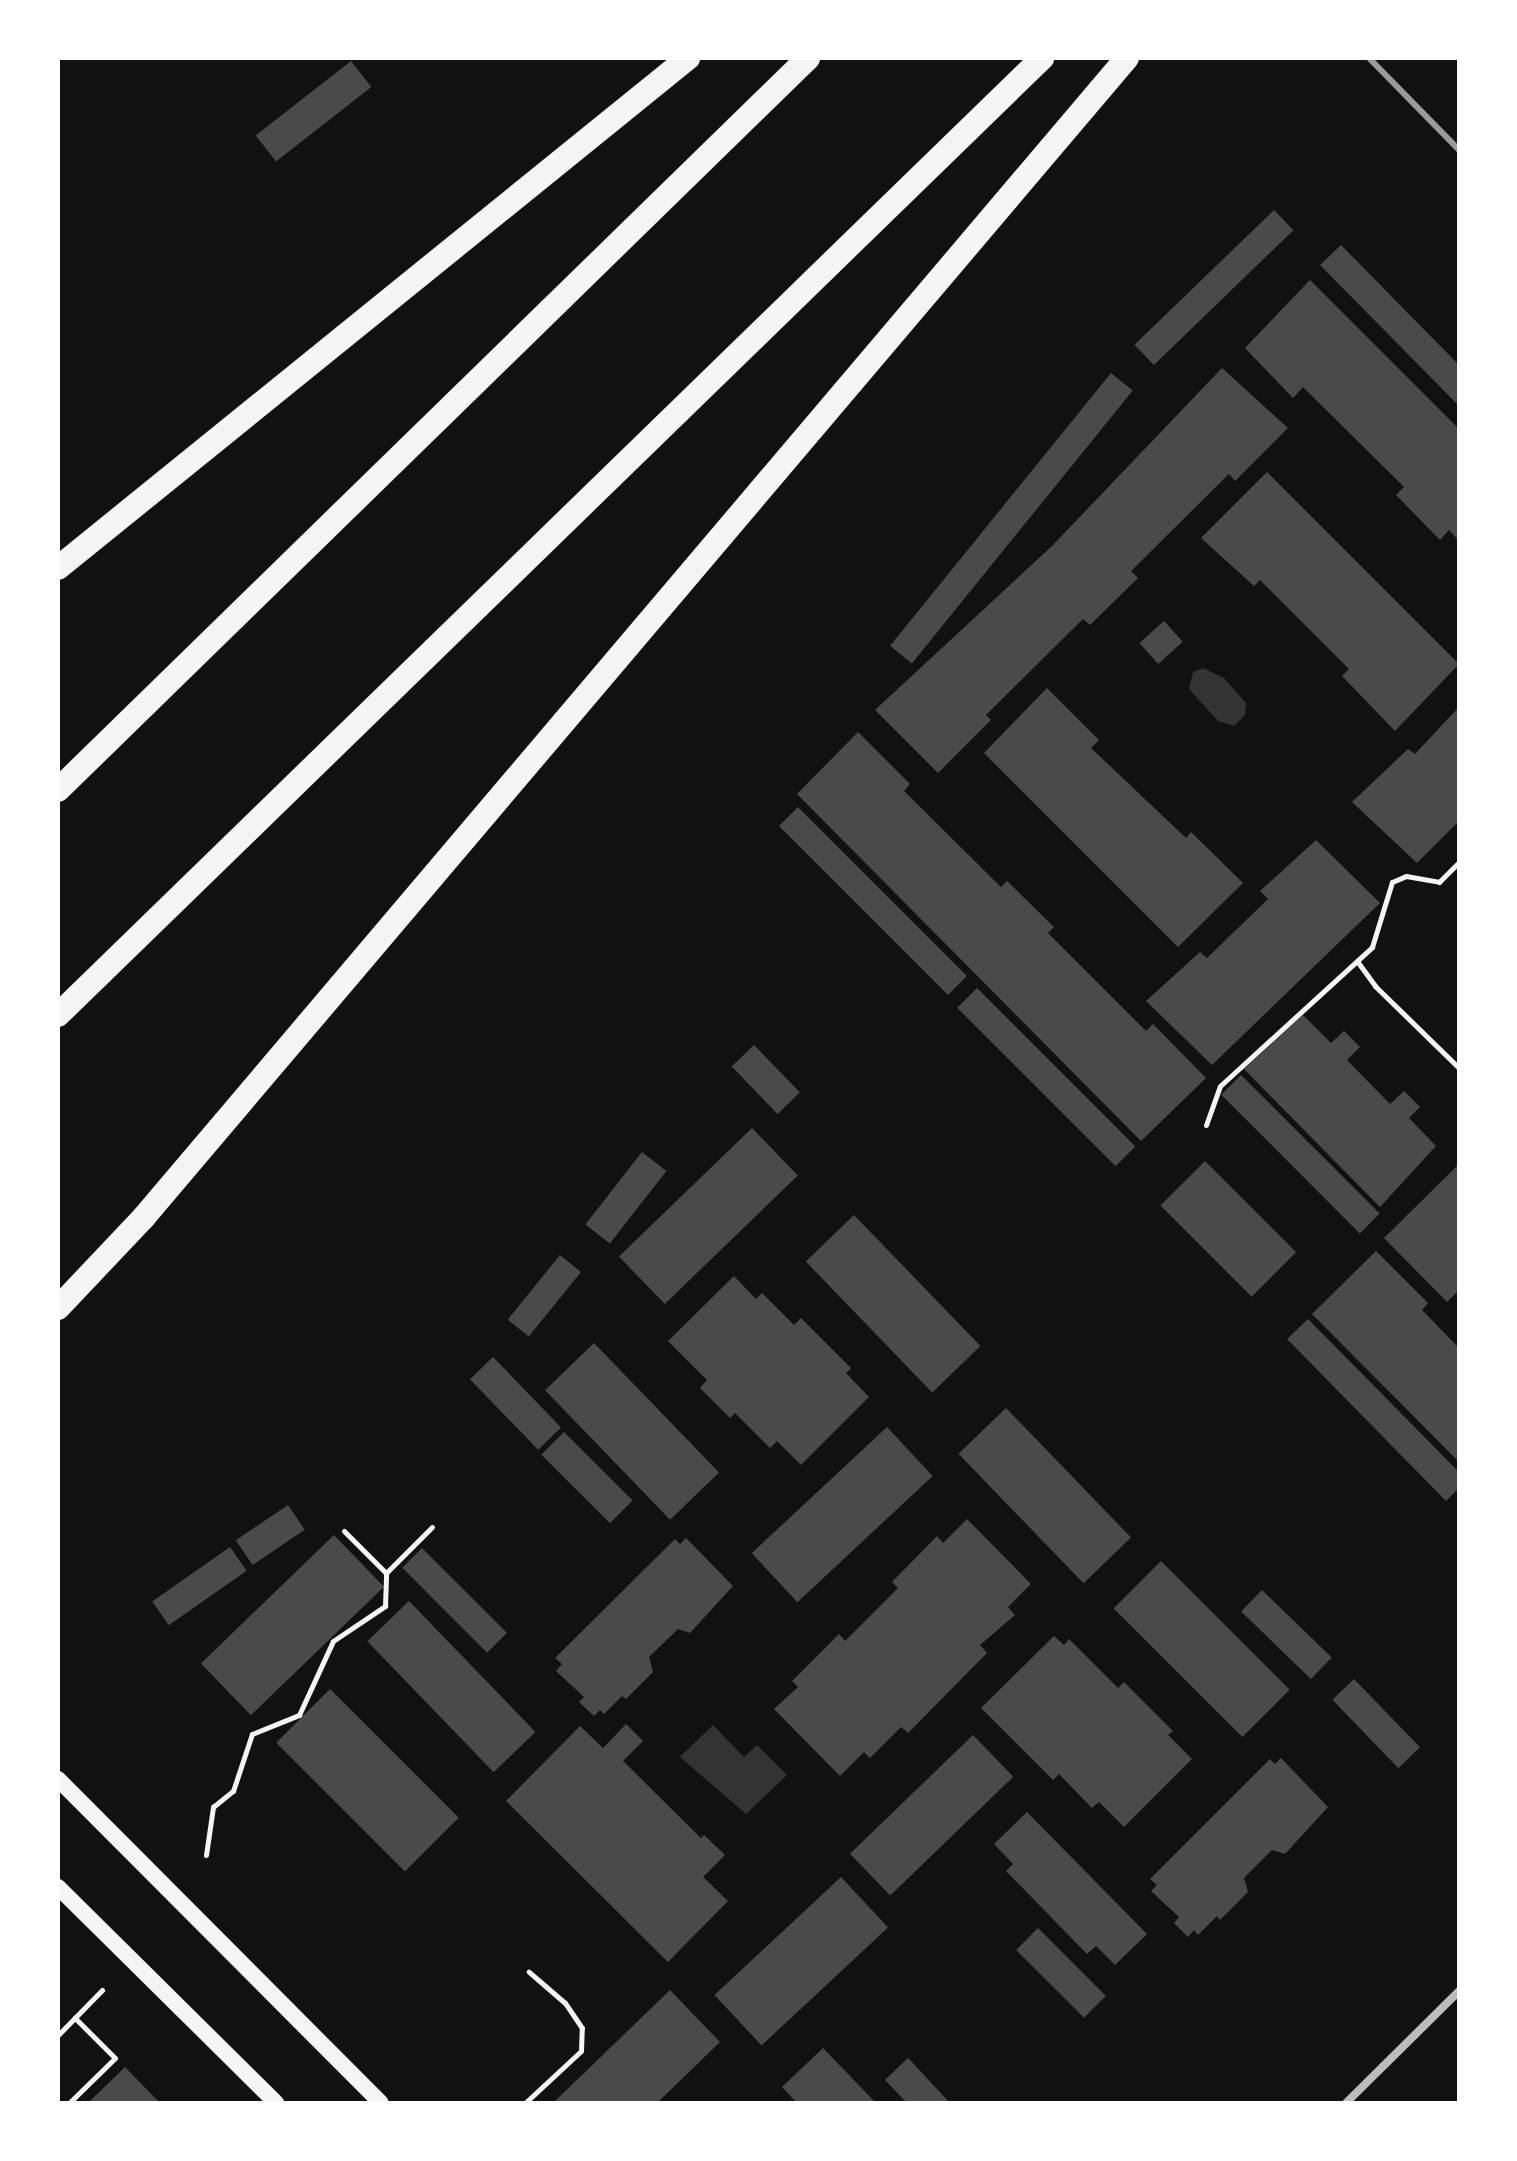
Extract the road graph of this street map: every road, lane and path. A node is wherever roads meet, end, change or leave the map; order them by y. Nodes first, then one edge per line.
1 (688, 58) edge
2 (808, 58) edge
3 (1042, 58) edge
4 (1127, 58) edge
5 (58, 568) edge
6 (58, 790) edge
7 (1459, 862) edge
8 (1357, 961) junction
9 (58, 1015) edge
10 (1459, 1068) edge
11 (1206, 1125) dead end
12 (58, 1308) edge
13 (432, 1527) dead end
14 (344, 1531) dead end
15 (386, 1573) junction
16 (58, 1779) edge
17 (206, 1855) dead end
18 (58, 1887) edge
19 (529, 1972) dead end
20 (102, 1990) dead end
21 (1459, 1991) edge
22 (75, 2018) junction
23 (58, 2035) edge
24 (69, 2103) edge
25 (276, 2103) edge
26 (381, 2103) edge
27 (525, 2103) edge
28 (1346, 2103) edge

1 - 5 highway
2 - 6 highway
3 - 9 highway
4 - 12 highway
7 - 8 path
8 - 10 path
8 - 11 path
13 - 15 path
14 - 15 path
15 - 17 path
16 - 26 main road
18 - 25 main road
19 - 27 path
20 - 22 path
21 - 28 street
22 - 23 path
22 - 24 path

